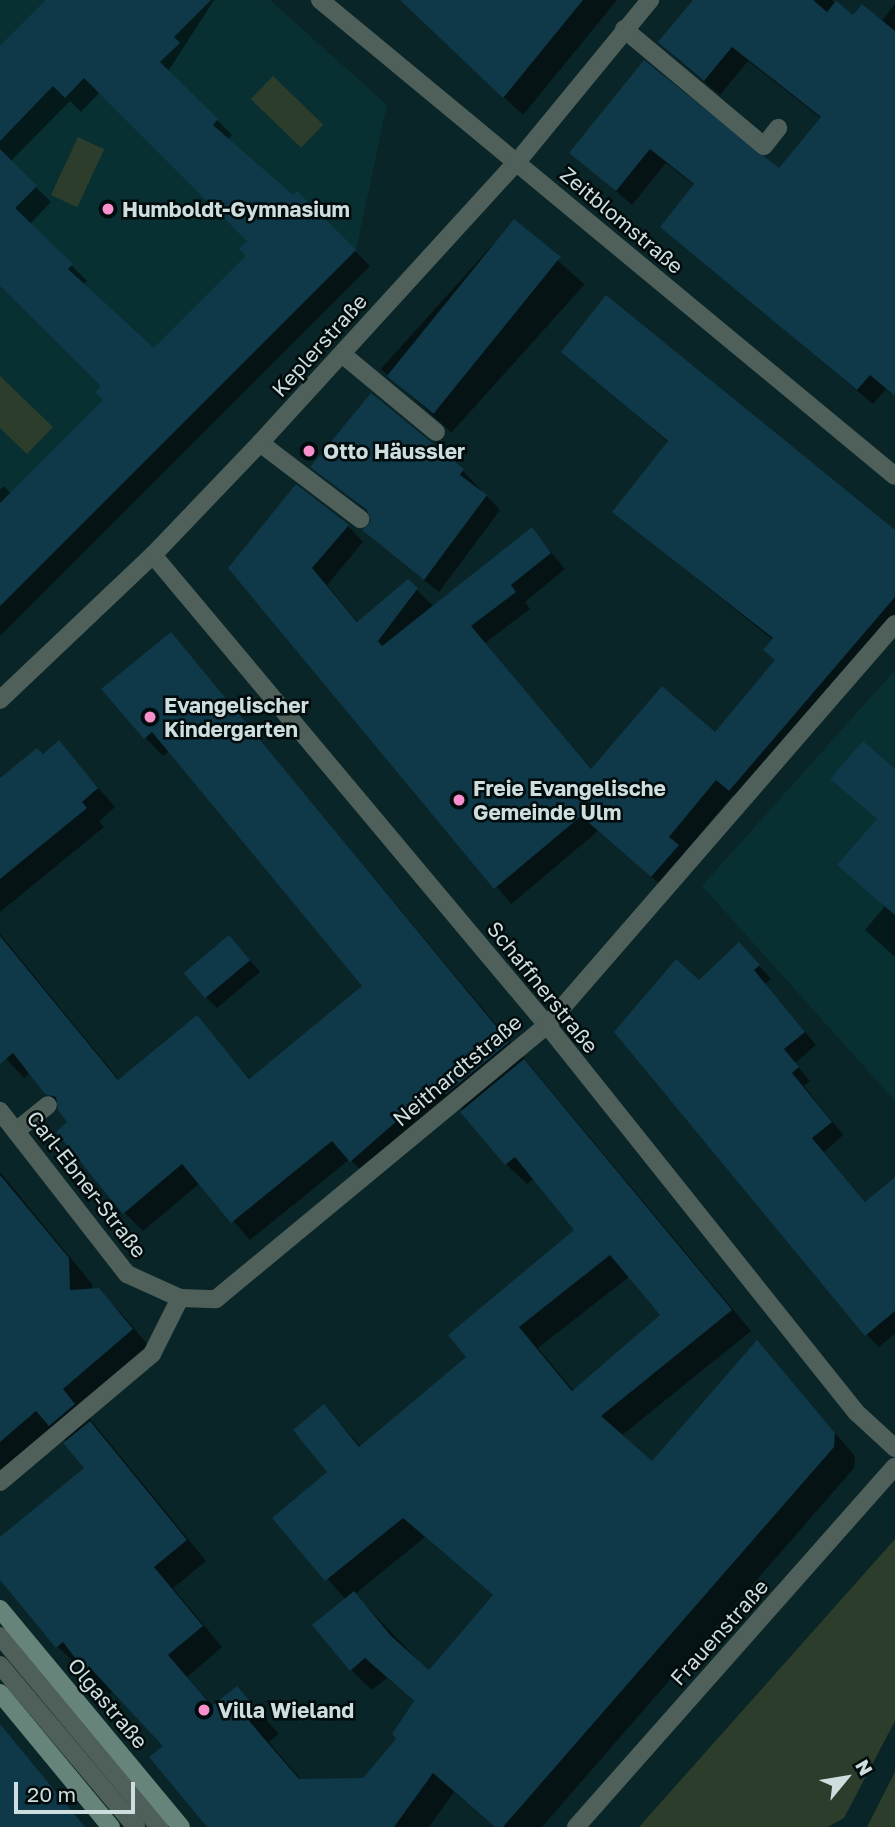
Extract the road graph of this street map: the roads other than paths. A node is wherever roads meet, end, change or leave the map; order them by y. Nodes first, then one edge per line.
1 (320, 0) edge
2 (650, 0) edge
3 (624, 29) junction
4 (778, 128) dead end
5 (517, 162) junction
6 (342, 354) junction
7 (436, 432) dead end
8 (260, 443) junction
9 (895, 476) edge
10 (360, 519) dead end
11 (153, 555) junction
12 (895, 624) edge
13 (0, 700) edge
14 (547, 1025) junction
15 (48, 1105) dead end
16 (0, 1111) edge
17 (16, 1130) junction
18 (180, 1298) junction
19 (895, 1448) edge
20 (895, 1467) edge
21 (0, 1482) edge
22 (0, 1609) edge
23 (0, 1636) edge
24 (0, 1665) edge
25 (0, 1693) edge
26 (111, 1827) edge
27 (136, 1827) edge
28 (159, 1827) edge
29 (181, 1827) edge
30 (576, 1827) edge

1 - 5 street, Zeitblomstraße
2 - 3 street, Keplerstraße
3 - 4 street
3 - 5 street, Keplerstraße
5 - 6 street, Keplerstraße
5 - 9 street, Zeitblomstraße
6 - 7 street
6 - 8 street, Keplerstraße
8 - 10 street
8 - 11 street, Keplerstraße
11 - 13 street, Keplerstraße
11 - 14 street, Schaffnerstraße
12 - 14 street, Neithardtstraße
14 - 18 street, Neithardtstraße
14 - 19 street, Schaffnerstraße
15 - 17 street
16 - 17 street, Carl-Ebner-Straße
17 - 18 street, Carl-Ebner-Straße
18 - 21 street
20 - 30 street, Frauenstraße
22 - 29 main road, Olgastraße
23 - 28 street
24 - 27 street
25 - 26 main road

